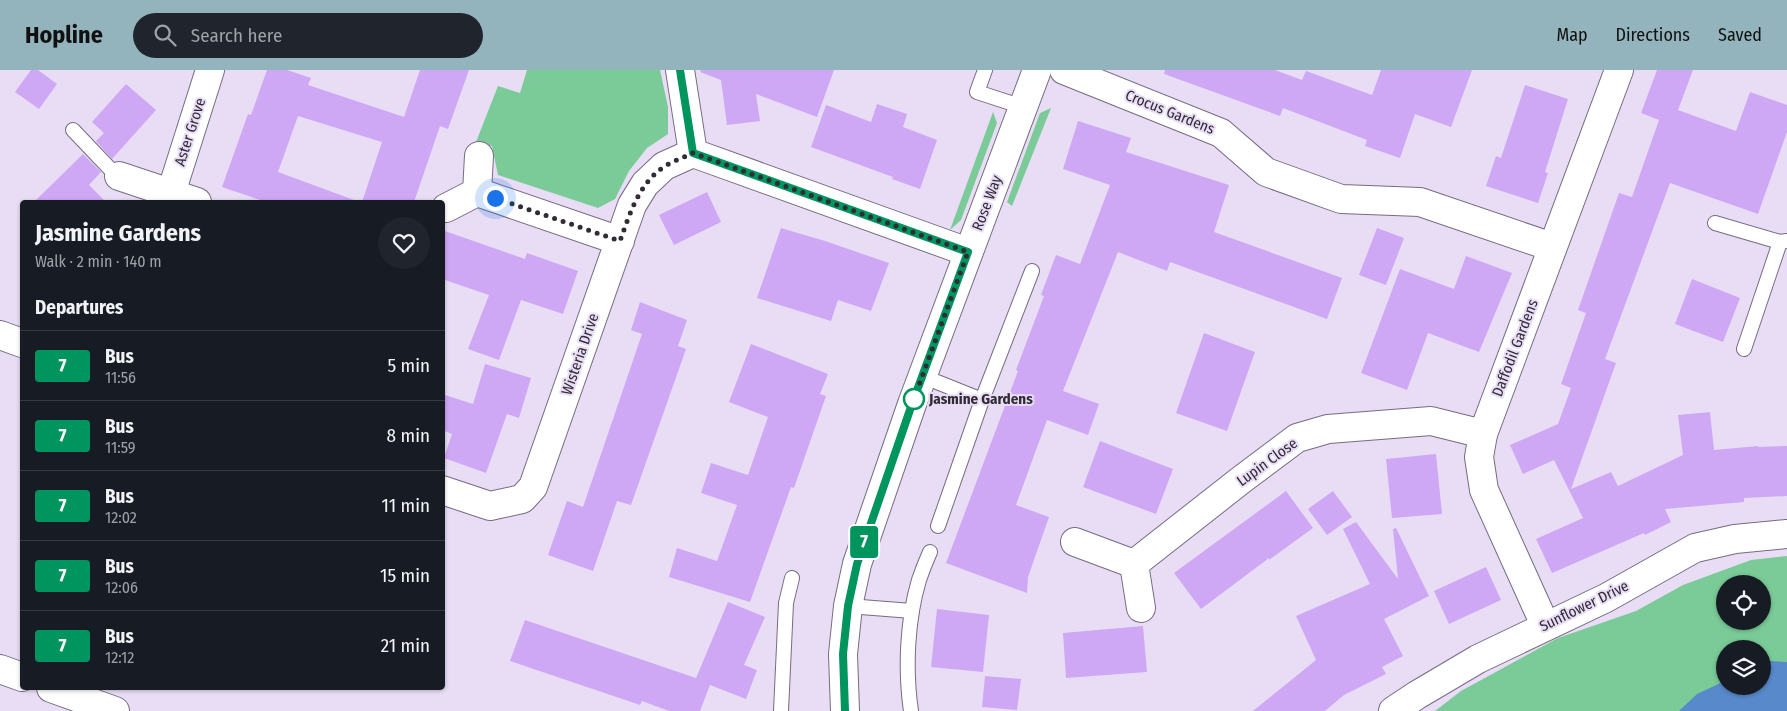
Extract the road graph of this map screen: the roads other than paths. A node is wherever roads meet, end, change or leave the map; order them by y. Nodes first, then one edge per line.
1 (210, 70) edge
2 (680, 70) edge
3 (985, 70) edge
4 (1036, 70) edge
5 (1064, 70) edge
6 (1619, 70) edge
7 (1023, 107) junction
8 (73, 130) dead end
9 (693, 153) junction
10 (479, 156) dead end
11 (119, 176) joint
12 (477, 192) junction
13 (171, 193) junction
14 (191, 200) edge
15 (446, 208) dead end
16 (1715, 222) dead end
17 (620, 241) junction
18 (1784, 242) edge
19 (1552, 247) junction
20 (968, 252) junction
21 (1032, 271) dead end
22 (0, 335) edge
23 (20, 342) edge
24 (1744, 349) dead end
25 (922, 376) junction
26 (982, 400) junction
27 (1482, 434) junction
28 (445, 491) edge
29 (938, 526) dead end
30 (1787, 534) edge
31 (1074, 542) dead end
32 (930, 552) dead end
33 (1134, 564) junction
34 (792, 578) dead end
35 (848, 606) junction
36 (1141, 608) dead end
37 (912, 611) junction
38 (1545, 625) junction
39 (0, 669) edge
40 (20, 676) edge
41 (56, 690) edge
42 (115, 711) edge
43 (781, 711) edge
44 (845, 711) edge
45 (911, 711) edge
46 (1393, 711) edge

1 - 13 street, Aster Grove
2 - 9 street
3 - 7 lane
4 - 7 street, Rose Way
5 - 19 street, Crocus Gardens
6 - 19 street, Daffodil Gardens
7 - 20 street, Rose Way
8 - 11 lane
9 - 17 street, Wisteria Drive
9 - 20 street
10 - 12 street
11 - 13 street
12 - 15 street
12 - 17 street
13 - 14 street
16 - 18 lane
17 - 28 street, Wisteria Drive
18 - 24 lane
19 - 27 street, Daffodil Gardens
20 - 25 street, Rose Way
21 - 26 lane
22 - 23 street
25 - 26 lane
25 - 35 street, Rose Way
26 - 29 lane
27 - 33 street, Lupin Close
27 - 38 street, Daffodil Gardens
30 - 38 street, Sunflower Drive
31 - 33 street
32 - 37 lane
33 - 36 street
34 - 43 lane
35 - 37 lane
35 - 44 street, Rose Way
37 - 45 lane
38 - 46 street, Sunflower Drive
39 - 40 street
41 - 42 street

